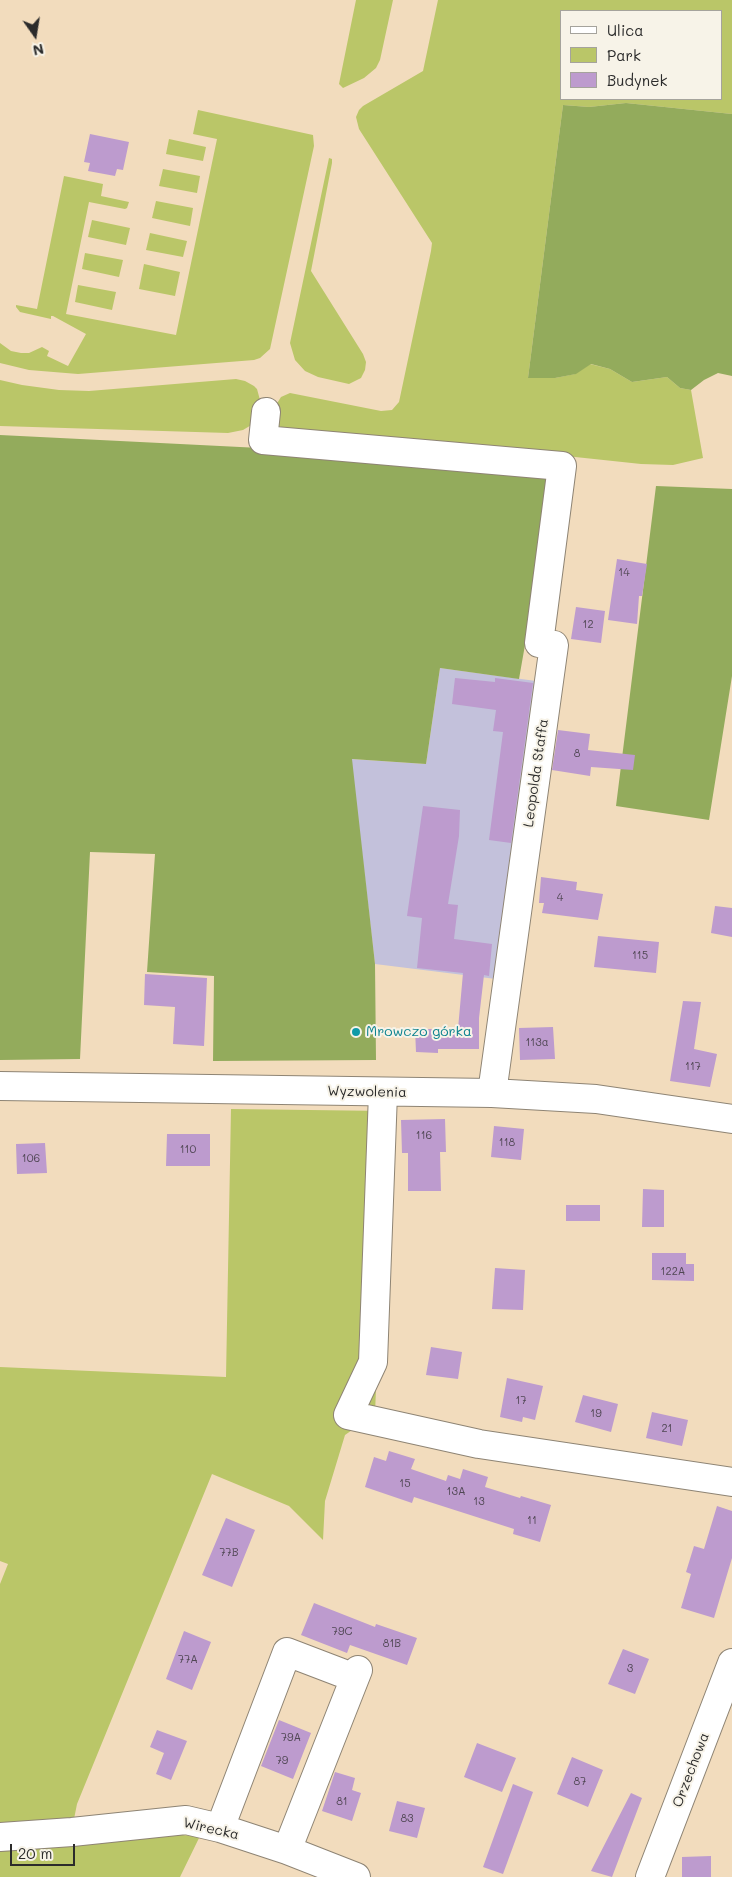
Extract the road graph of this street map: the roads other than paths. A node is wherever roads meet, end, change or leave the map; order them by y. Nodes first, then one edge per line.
1 (266, 412) dead end
2 (0, 1086) edge
3 (383, 1093) junction
4 (492, 1093) junction
5 (732, 1119) edge
6 (732, 1482) edge
7 (732, 1663) edge
8 (220, 1828) junction
9 (0, 1837) edge
10 (287, 1850) junction
11 (356, 1877) edge
12 (650, 1877) edge

1 - 4 street, Leopolda Staffa
2 - 3 street, Wyzwolenia
3 - 4 street, Wyzwolenia
3 - 6 street
4 - 5 street, Wyzwolenia
7 - 12 street, Orzechowa
8 - 9 street, Wirecka
8 - 10 street, Wirecka
8 - 10 street
10 - 11 street, Wirecka

